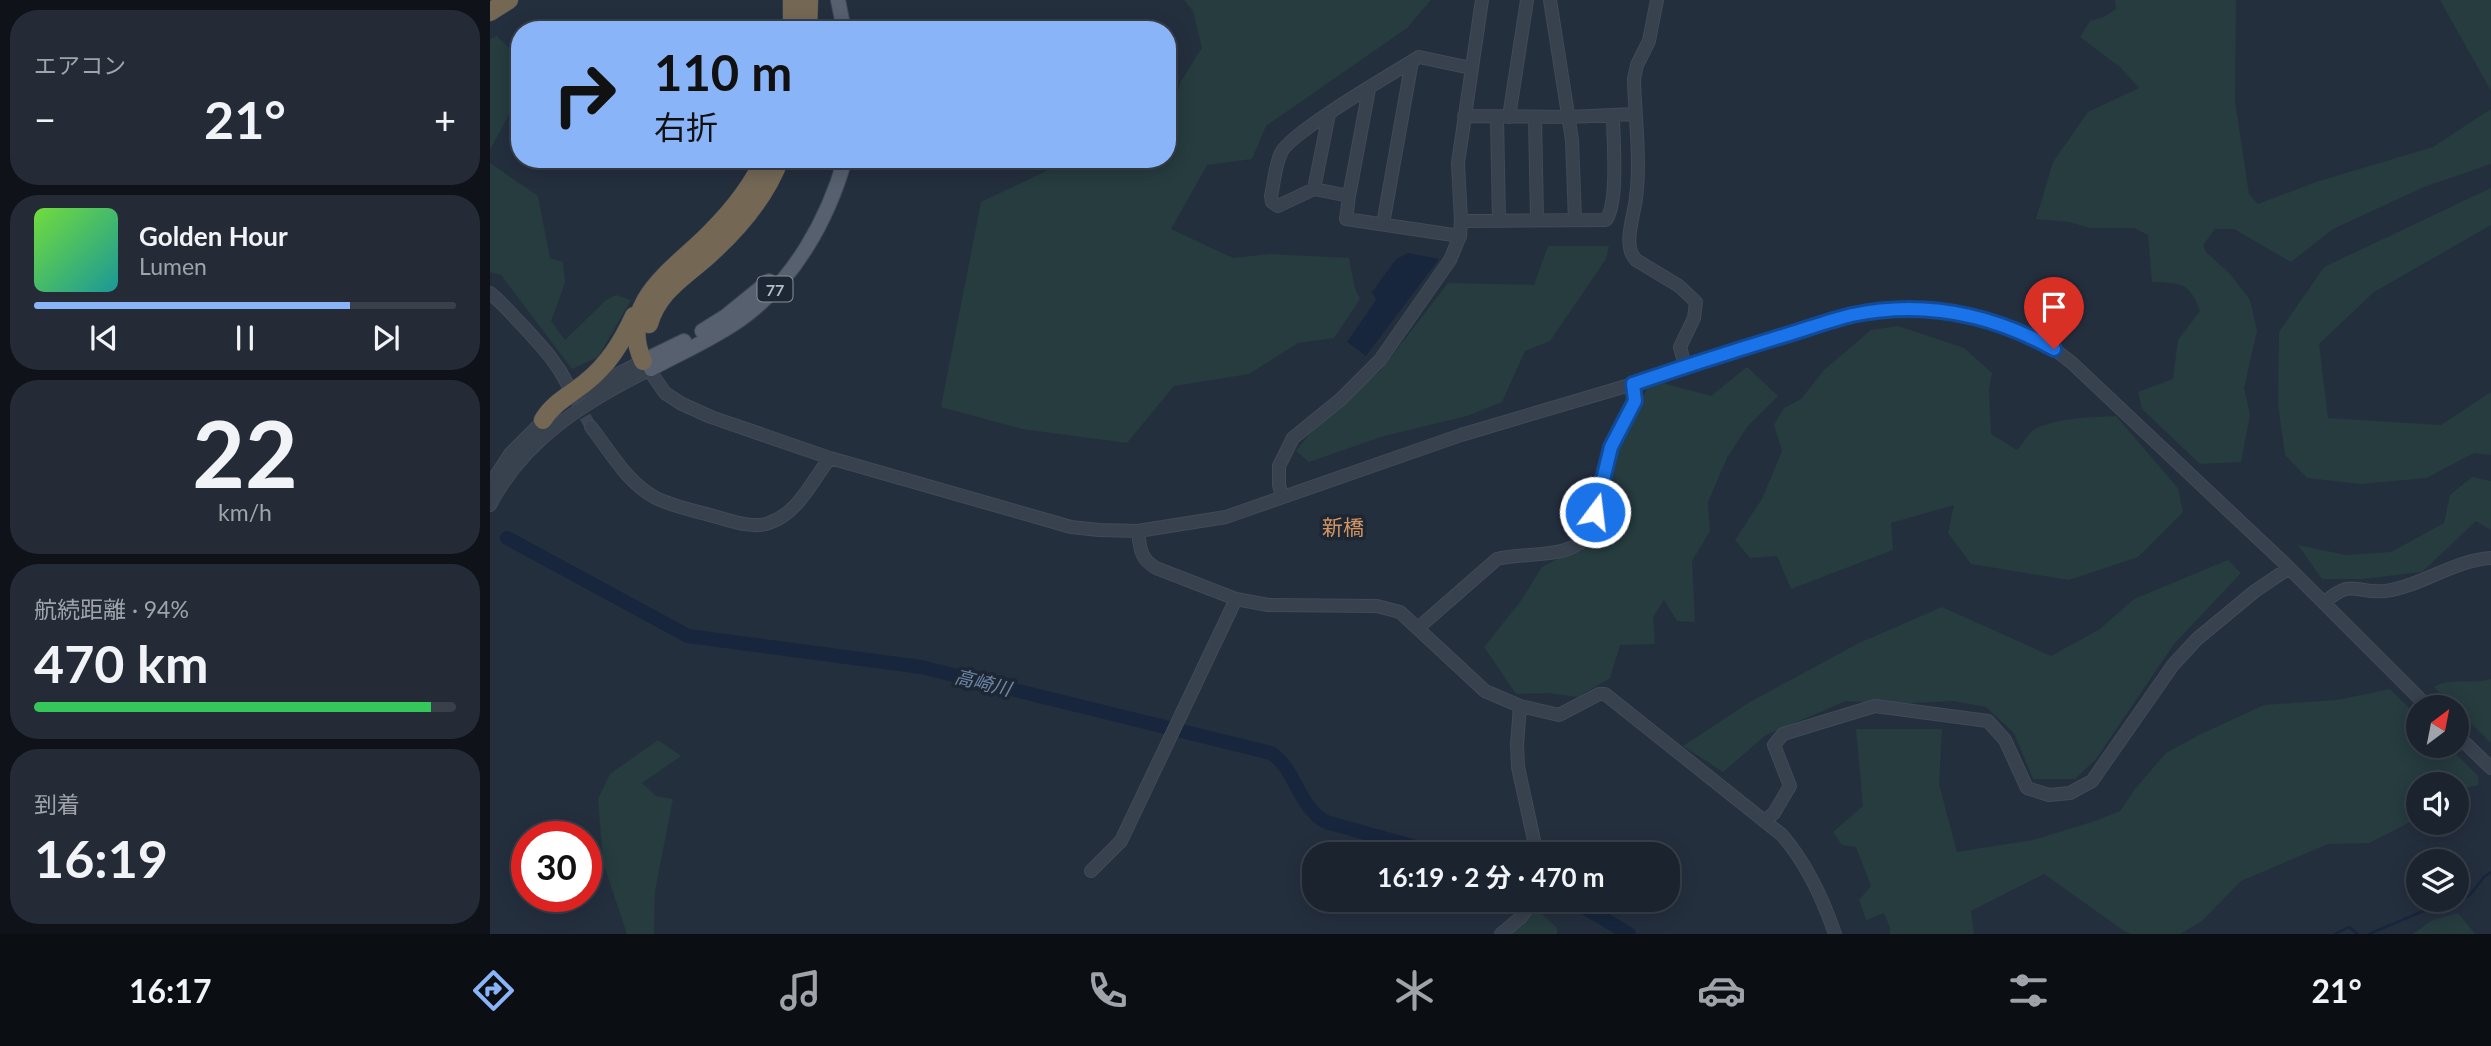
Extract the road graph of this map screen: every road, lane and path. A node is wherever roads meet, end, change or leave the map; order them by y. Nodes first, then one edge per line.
1 (509, 0) edge
2 (838, 0) edge
3 (1482, 0) edge
4 (1527, 0) edge
5 (1550, 0) edge
6 (1657, 0) edge
7 (490, 12) edge
8 (842, 21) edge
9 (1412, 61) junction
10 (1471, 68) junction
11 (1369, 89) junction
12 (1329, 114) junction
13 (1635, 114) junction
14 (1613, 115) junction
15 (1464, 116) junction
16 (1503, 117) junction
17 (1535, 117) junction
18 (1569, 117) junction
19 (759, 168) edge
20 (777, 168) edge
21 (836, 168) edge
22 (842, 168) edge
23 (1314, 189) junction
24 (1349, 196) junction
25 (1537, 220) junction
26 (1576, 220) junction
27 (1461, 221) junction
28 (1499, 221) junction
29 (1383, 223) junction
30 (1460, 236) junction
31 (490, 293) edge
32 (649, 293) junction
33 (649, 362) junction
34 (1685, 366) junction
35 (1633, 384) junction
36 (568, 385) dead end
37 (543, 420) junction
38 (591, 427) tunnel mouth
39 (830, 458) junction
40 (490, 485) edge
41 (1282, 496) junction
42 (490, 505) edge
43 (1138, 531) junction
44 (2491, 558) edge
45 (2289, 568) junction
46 (1236, 599) junction
47 (2324, 603) junction
48 (1418, 628) junction
49 (2416, 695) edge
50 (1520, 706) junction
51 (2469, 747) edge
52 (2491, 768) edge
53 (1765, 821) junction
54 (1534, 842) edge
55 (1091, 871) dead end
56 (1525, 912) edge
57 (1501, 934) edge
58 (1835, 934) edge

1 - 7 highway
2 - 8 main road
3 - 10 street
4 - 16 street
5 - 18 street
6 - 13 street
9 - 10 street
9 - 11 street
9 - 29 street
10 - 15 street
11 - 12 street
11 - 24 street
12 - 23 street
12 - 23 street
13 - 14 street
13 - 34 street
14 - 18 street
14 - 26 street
15 - 16 street
15 - 27 street
16 - 17 street
16 - 28 street
17 - 18 street
17 - 25 street
18 - 26 street
19 - 32 highway
20 - 33 highway
21 - 33 main road, 77
22 - 33 main road, 77
23 - 24 street
24 - 29 street
25 - 26 street
25 - 28 street
27 - 28 street
27 - 30 street
29 - 30 street
30 - 41 street
31 - 36 street
32 - 33 highway
32 - 37 highway
33 - 37 street
33 - 39 street
33 - 42 street
34 - 35 street
34 - 45 street
35 - 41 street
35 - 48 street
37 - 40 street
38 - 39 street
39 - 43 street
41 - 43 street
43 - 46 street
44 - 47 street
45 - 47 street
45 - 53 street
46 - 48 street
46 - 55 street
47 - 49 street
48 - 50 street
50 - 53 street
50 - 54 street
51 - 52 street
53 - 58 street
56 - 57 street

